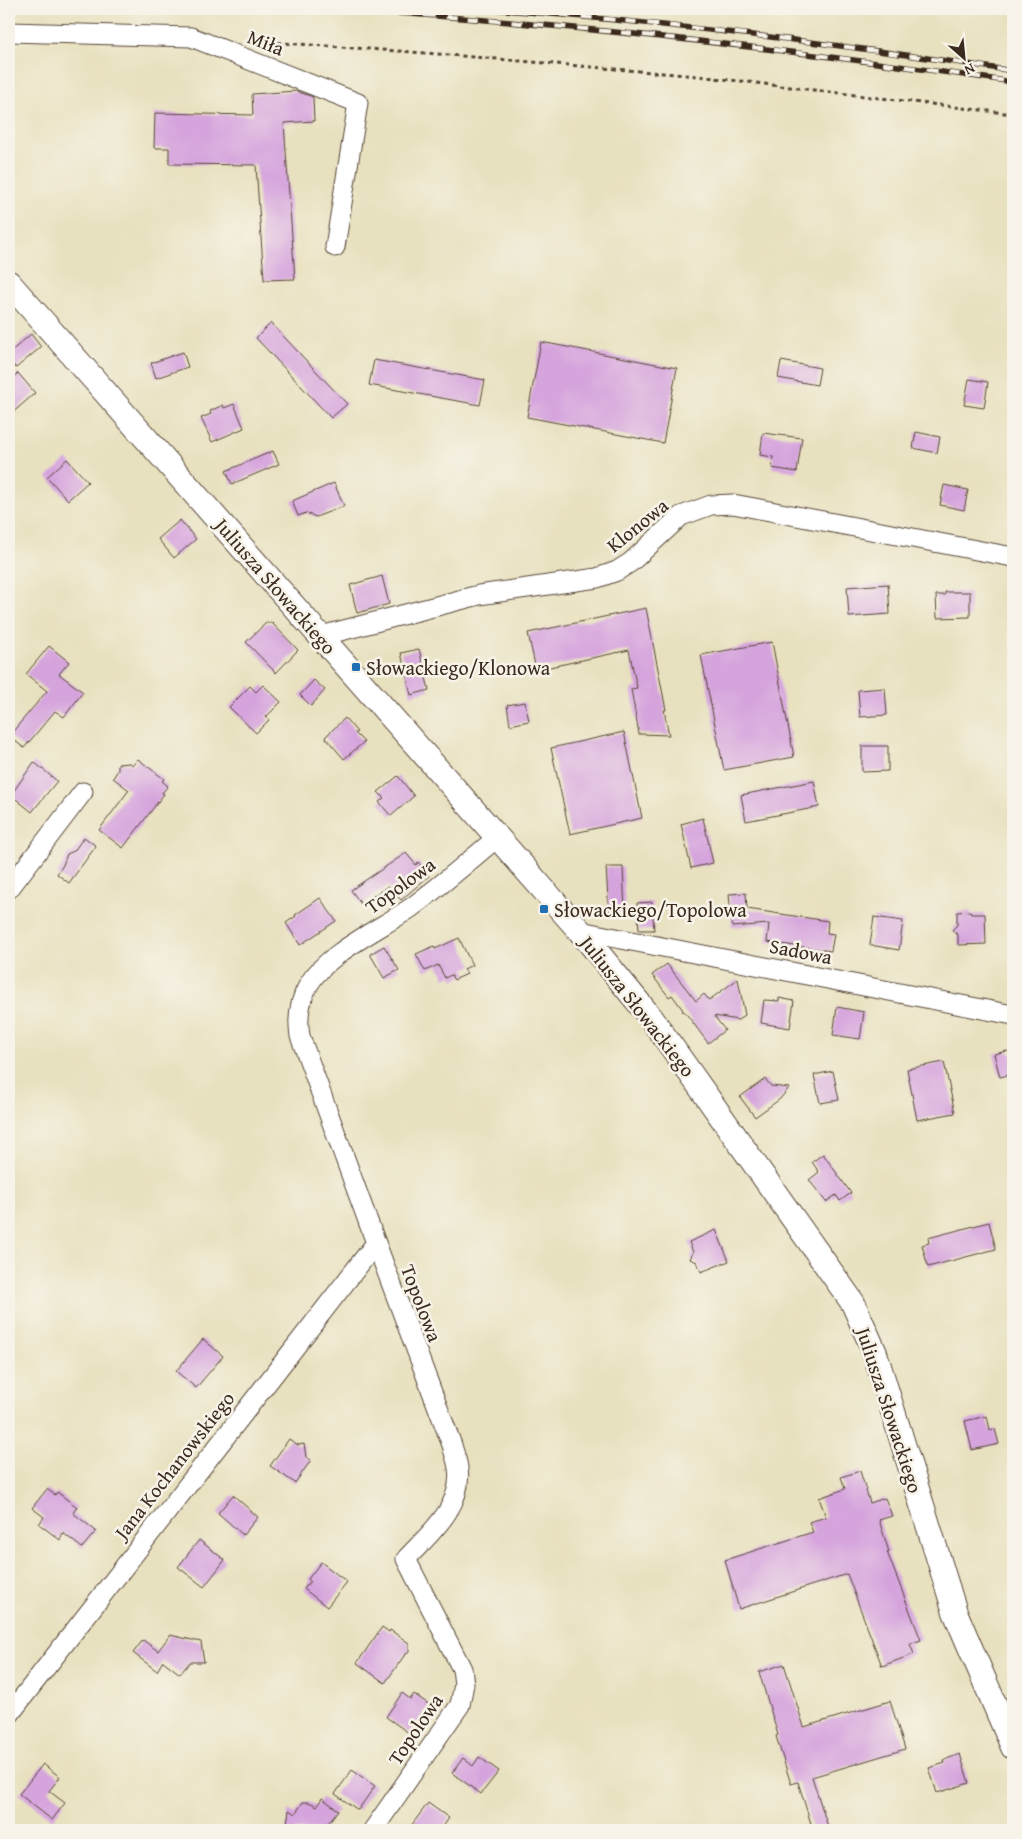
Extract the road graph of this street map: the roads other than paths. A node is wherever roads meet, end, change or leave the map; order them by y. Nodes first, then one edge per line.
1 (9, 32) edge
2 (335, 247) dead end
3 (9, 283) edge
4 (1013, 557) edge
5 (321, 636) junction
6 (83, 792) dead end
7 (498, 837) junction
8 (9, 889) edge
9 (580, 931) junction
10 (1013, 1015) edge
11 (376, 1243) junction
12 (9, 1715) edge
13 (1013, 1747) edge
14 (373, 1830) edge

1 - 2 street, Miła
3 - 5 street, Juliusza Słowackiego
4 - 5 street, Klonowa
5 - 7 street, Juliusza Słowackiego
6 - 8 street
7 - 9 street, Juliusza Słowackiego
7 - 11 street, Topolowa
9 - 10 street, Sadowa
9 - 13 street, Juliusza Słowackiego
11 - 12 street, Jana Kochanowskiego
11 - 14 street, Topolowa

